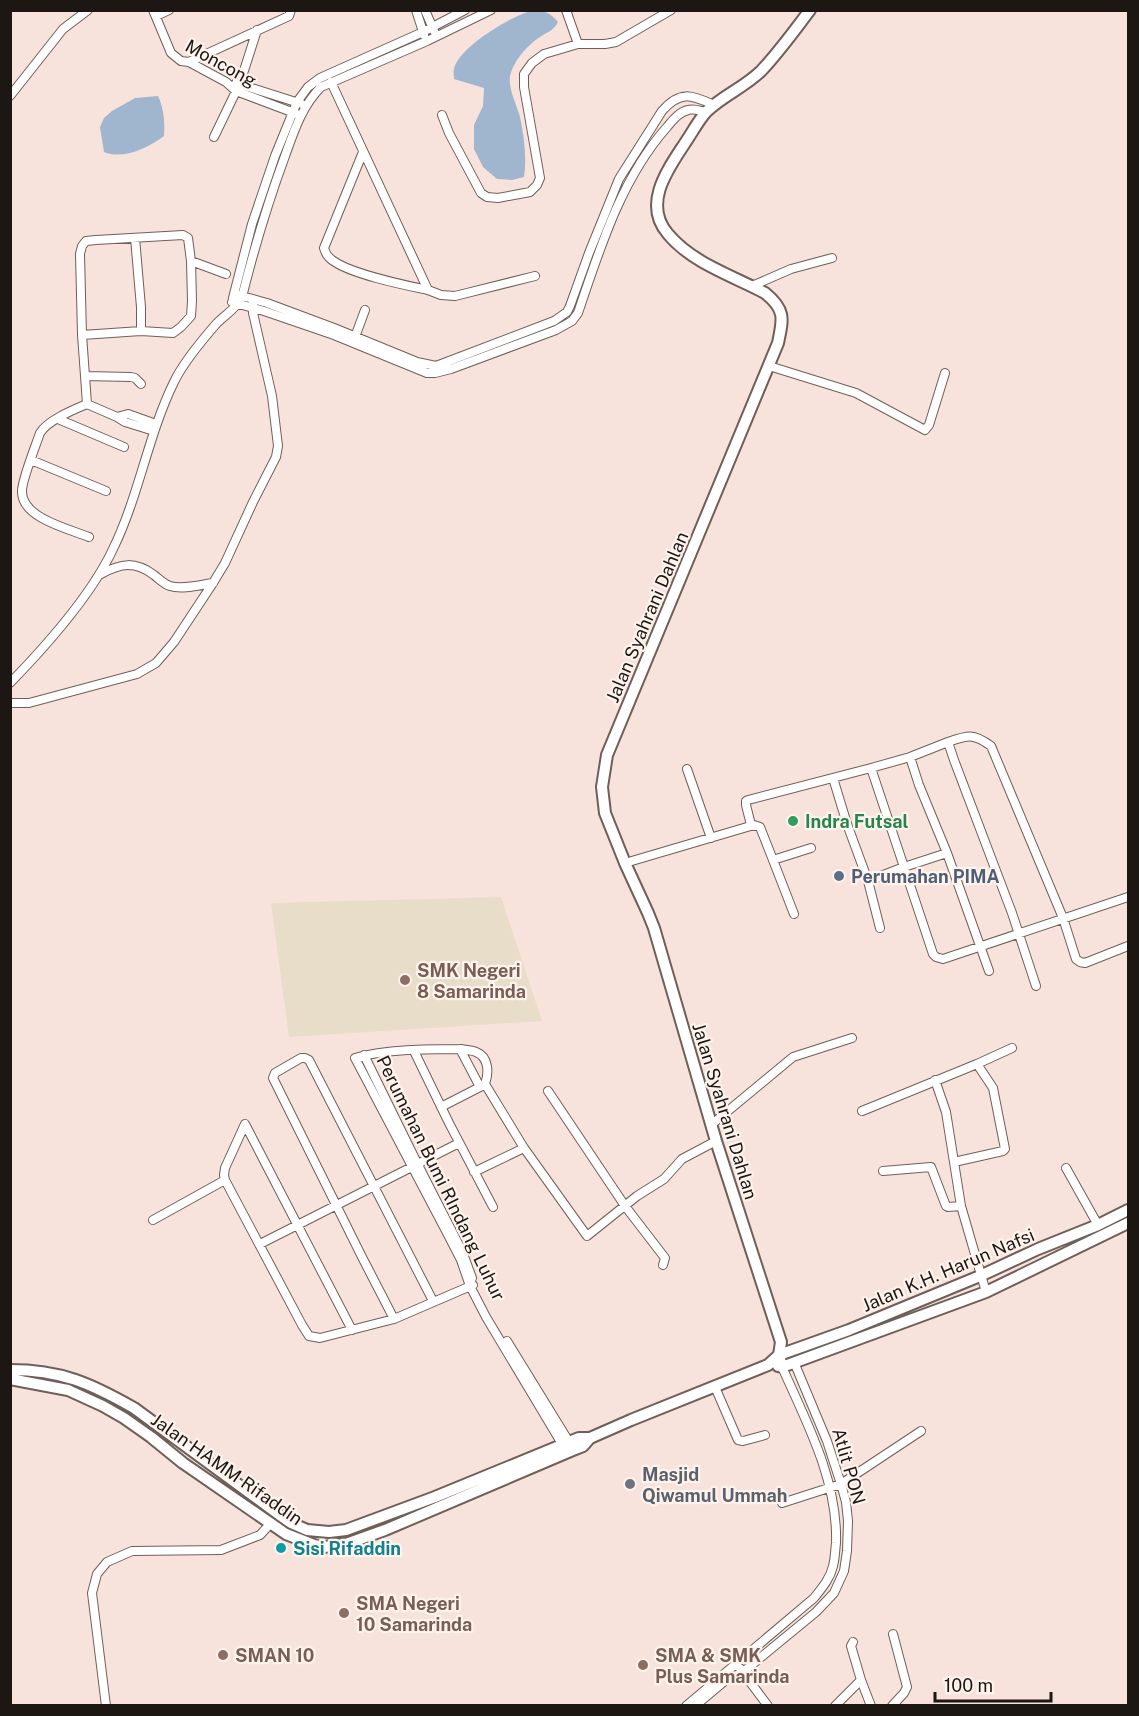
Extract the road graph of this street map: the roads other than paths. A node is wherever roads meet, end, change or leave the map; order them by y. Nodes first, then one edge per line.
1 (88, 10) edge
2 (169, 10) edge
3 (291, 10) edge
4 (416, 10) edge
5 (425, 10) edge
6 (465, 10) edge
7 (491, 10) edge
8 (566, 10) edge
9 (672, 10) edge
10 (810, 10) edge
11 (154, 14) edge
12 (433, 27) junction
13 (257, 30) junction
14 (423, 32) junction
15 (436, 36) junction
16 (427, 42) junction
17 (579, 44) junction
18 (189, 62) junction
19 (226, 82) junction
20 (331, 82) junction
21 (240, 83) junction
22 (236, 91) junction
23 (10, 96) edge
24 (297, 102) junction
25 (306, 105) junction
26 (710, 109) junction
27 (296, 114) junction
28 (442, 115) dead end
29 (656, 122) junction
30 (666, 128) junction
31 (214, 137) dead end
32 (363, 152) junction
33 (135, 238) junction
34 (832, 258) dead end
35 (191, 261) junction
36 (226, 274) dead end
37 (535, 276) dead end
38 (752, 286) junction
39 (428, 291) junction
40 (237, 299) junction
41 (254, 304) junction
42 (365, 310) dead end
43 (141, 331) junction
44 (82, 335) junction
45 (355, 336) junction
46 (769, 366) junction
47 (945, 373) dead end
48 (85, 376) junction
49 (141, 384) dead end
50 (87, 404) junction
51 (57, 419) junction
52 (155, 427) junction
53 (124, 447) dead end
54 (31, 460) junction
55 (106, 491) dead end
56 (89, 537) dead end
57 (100, 574) junction
58 (213, 583) junction
59 (10, 683) edge
60 (10, 704) edge
61 (948, 742) junction
62 (910, 757) junction
63 (871, 768) junction
64 (687, 769) dead end
65 (833, 778) junction
66 (751, 825) junction
67 (711, 838) junction
68 (811, 848) dead end
69 (947, 853) junction
70 (773, 860) junction
71 (625, 863) junction
72 (904, 867) junction
73 (868, 882) junction
74 (1128, 897) edge
75 (794, 914) dead end
76 (1063, 918) junction
77 (880, 928) dead end
78 (1019, 934) junction
79 (979, 946) junction
80 (1128, 946) edge
81 (988, 971) dead end
82 (1036, 986) dead end
83 (852, 1038) dead end
84 (1012, 1048) dead end
85 (460, 1049) junction
86 (414, 1051) junction
87 (364, 1055) junction
88 (977, 1064) junction
89 (935, 1080) junction
90 (482, 1086) junction
91 (548, 1091) dead end
92 (441, 1107) junction
93 (862, 1111) dead end
94 (711, 1125) junction
95 (713, 1142) junction
96 (459, 1143) junction
97 (524, 1148) junction
98 (954, 1162) junction
99 (414, 1165) junction
100 (1066, 1168) dead end
101 (883, 1171) dead end
102 (474, 1172) junction
103 (225, 1180) junction
104 (375, 1186) junction
105 (337, 1205) junction
106 (625, 1206) junction
107 (962, 1206) junction
108 (493, 1207) dead end
109 (1128, 1210) edge
110 (153, 1220) dead end
111 (1128, 1223) edge
112 (297, 1225) junction
113 (1098, 1225) junction
114 (260, 1244) junction
115 (663, 1265) dead end
116 (980, 1276) junction
117 (473, 1285) junction
118 (986, 1292) junction
119 (433, 1301) junction
120 (394, 1319) junction
121 (352, 1330) junction
122 (788, 1356) junction
123 (768, 1365) junction
124 (783, 1367) junction
125 (10, 1370) edge
126 (10, 1378) edge
127 (715, 1387) junction
128 (159, 1427) junction
129 (921, 1431) dead end
130 (765, 1435) dead end
131 (151, 1437) junction
132 (568, 1447) junction
133 (841, 1484) junction
134 (830, 1489) junction
135 (782, 1503) dead end
136 (271, 1523) junction
137 (893, 1634) dead end
138 (853, 1642) dead end
139 (736, 1663) junction
140 (743, 1672) junction
141 (861, 1680) junction
142 (106, 1706) edge
143 (686, 1706) edge
144 (695, 1706) edge
145 (768, 1706) edge
146 (835, 1706) edge
147 (871, 1706) edge
148 (892, 1706) edge

1 - 23 street
2 - 11 street
3 - 13 street
4 - 14 street
5 - 12 street
6 - 12 street
7 - 15 street
8 - 17 street
9 - 17 street
10 - 26 main road, Jalan Syahrani Dahlan
11 - 18 street, Moncong
12 - 14 street
12 - 15 street
13 - 18 street
13 - 21 street
14 - 16 street
14 - 24 street
15 - 16 street
16 - 20 street
17 - 28 street
18 - 19 street, Moncong
19 - 21 street
19 - 22 street, Moncong
20 - 25 street
20 - 32 street
21 - 22 street
21 - 24 street
22 - 27 street, Moncong
22 - 31 street
24 - 25 street
24 - 27 street
25 - 27 street
26 - 29 street
26 - 30 street
26 - 38 main road, Jalan Syahrani Dahlan
27 - 40 street
29 - 30 street
29 - 45 street
30 - 41 street
32 - 39 street
32 - 39 street
33 - 35 street
33 - 43 street
33 - 44 street
34 - 38 street
35 - 36 street
35 - 43 street
37 - 39 street
38 - 46 main road, Jalan Syahrani Dahlan
40 - 41 street
40 - 52 street
41 - 45 street
41 - 58 street
42 - 45 street
43 - 44 street
44 - 48 street
46 - 47 street
46 - 71 main road, Jalan Syahrani Dahlan
48 - 49 street
48 - 50 street
50 - 51 street
50 - 52 street
51 - 53 street
51 - 54 street
52 - 57 street
54 - 55 street
54 - 56 street
57 - 58 street
57 - 59 street
58 - 60 street
61 - 62 street
61 - 76 street
61 - 78 street
62 - 63 street
62 - 69 street
63 - 65 street
63 - 72 street
64 - 67 street
65 - 66 street
65 - 73 street
66 - 67 street
66 - 70 street
67 - 71 street
68 - 70 street
69 - 72 street
69 - 79 street
70 - 75 street
71 - 94 main road, Jalan Syahrani Dahlan
72 - 73 street
72 - 79 street
73 - 77 street
74 - 76 street
76 - 78 street
76 - 80 street
78 - 79 street
78 - 82 street
79 - 81 street
83 - 94 street
84 - 88 street
85 - 86 street, Perumahan Bumi RIndang Luhur
85 - 90 street
85 - 90 street
86 - 87 street, Perumahan Bumi RIndang Luhur
86 - 92 street
87 - 99 street, Perumahan Bumi RIndang Luhur
87 - 99 street
88 - 89 street
88 - 98 street
89 - 93 street
89 - 98 street
90 - 92 street
90 - 97 street
91 - 106 street
92 - 96 street
94 - 95 main road, Jalan Syahrani Dahlan
95 - 106 street
95 - 122 main road, Jalan Syahrani Dahlan
96 - 99 street
96 - 102 street
97 - 102 street
97 - 106 street
98 - 107 street
99 - 104 street
99 - 117 street, Perumahan Bumi RIndang Luhur
100 - 113 street
101 - 107 street
102 - 108 street
103 - 110 street
103 - 112 street
103 - 114 street
104 - 105 street
104 - 105 street
104 - 119 street
105 - 112 street
105 - 120 street
106 - 115 street
107 - 116 street
109 - 113 main road, Jalan K.H. Harun Nafsi
111 - 118 main road, Jalan K.H. Harun Nafsi
112 - 114 street
112 - 121 street
113 - 116 main road, Jalan K.H. Harun Nafsi
114 - 121 street
116 - 118 street
116 - 122 main road, Jalan K.H. Harun Nafsi
117 - 119 street
117 - 132 street, Perumahan Bumi RIndang Luhur
118 - 122 main road, Jalan K.H. Harun Nafsi
119 - 120 street
120 - 121 street
122 - 123 main road, Jalan HAMM Rifaddin
122 - 124 main road, Jalan K.H. Harun Nafsi
122 - 133 street, Atlit PON
123 - 124 main road
123 - 127 main road, Jalan HAMM Rifaddin
124 - 134 street, Atlit PON
125 - 128 main road, Jalan HAMM Rifaddin
126 - 131 main road, Jalan HAMM Rifaddin
127 - 130 street
127 - 132 main road, Jalan HAMM Rifaddin
128 - 131 main road
128 - 132 main road, Jalan HAMM Rifaddin
129 - 133 street
131 - 136 main road, Jalan HAMM Rifaddin
132 - 136 main road, Jalan HAMM Rifaddin
133 - 134 street
133 - 140 street, Atlit PON
134 - 135 street
134 - 139 street, Atlit PON
136 - 142 street
137 - 148 street
138 - 141 street
139 - 140 street
139 - 143 street, Atlit PON
140 - 144 street, Atlit PON
140 - 145 street
141 - 146 street
141 - 147 street

